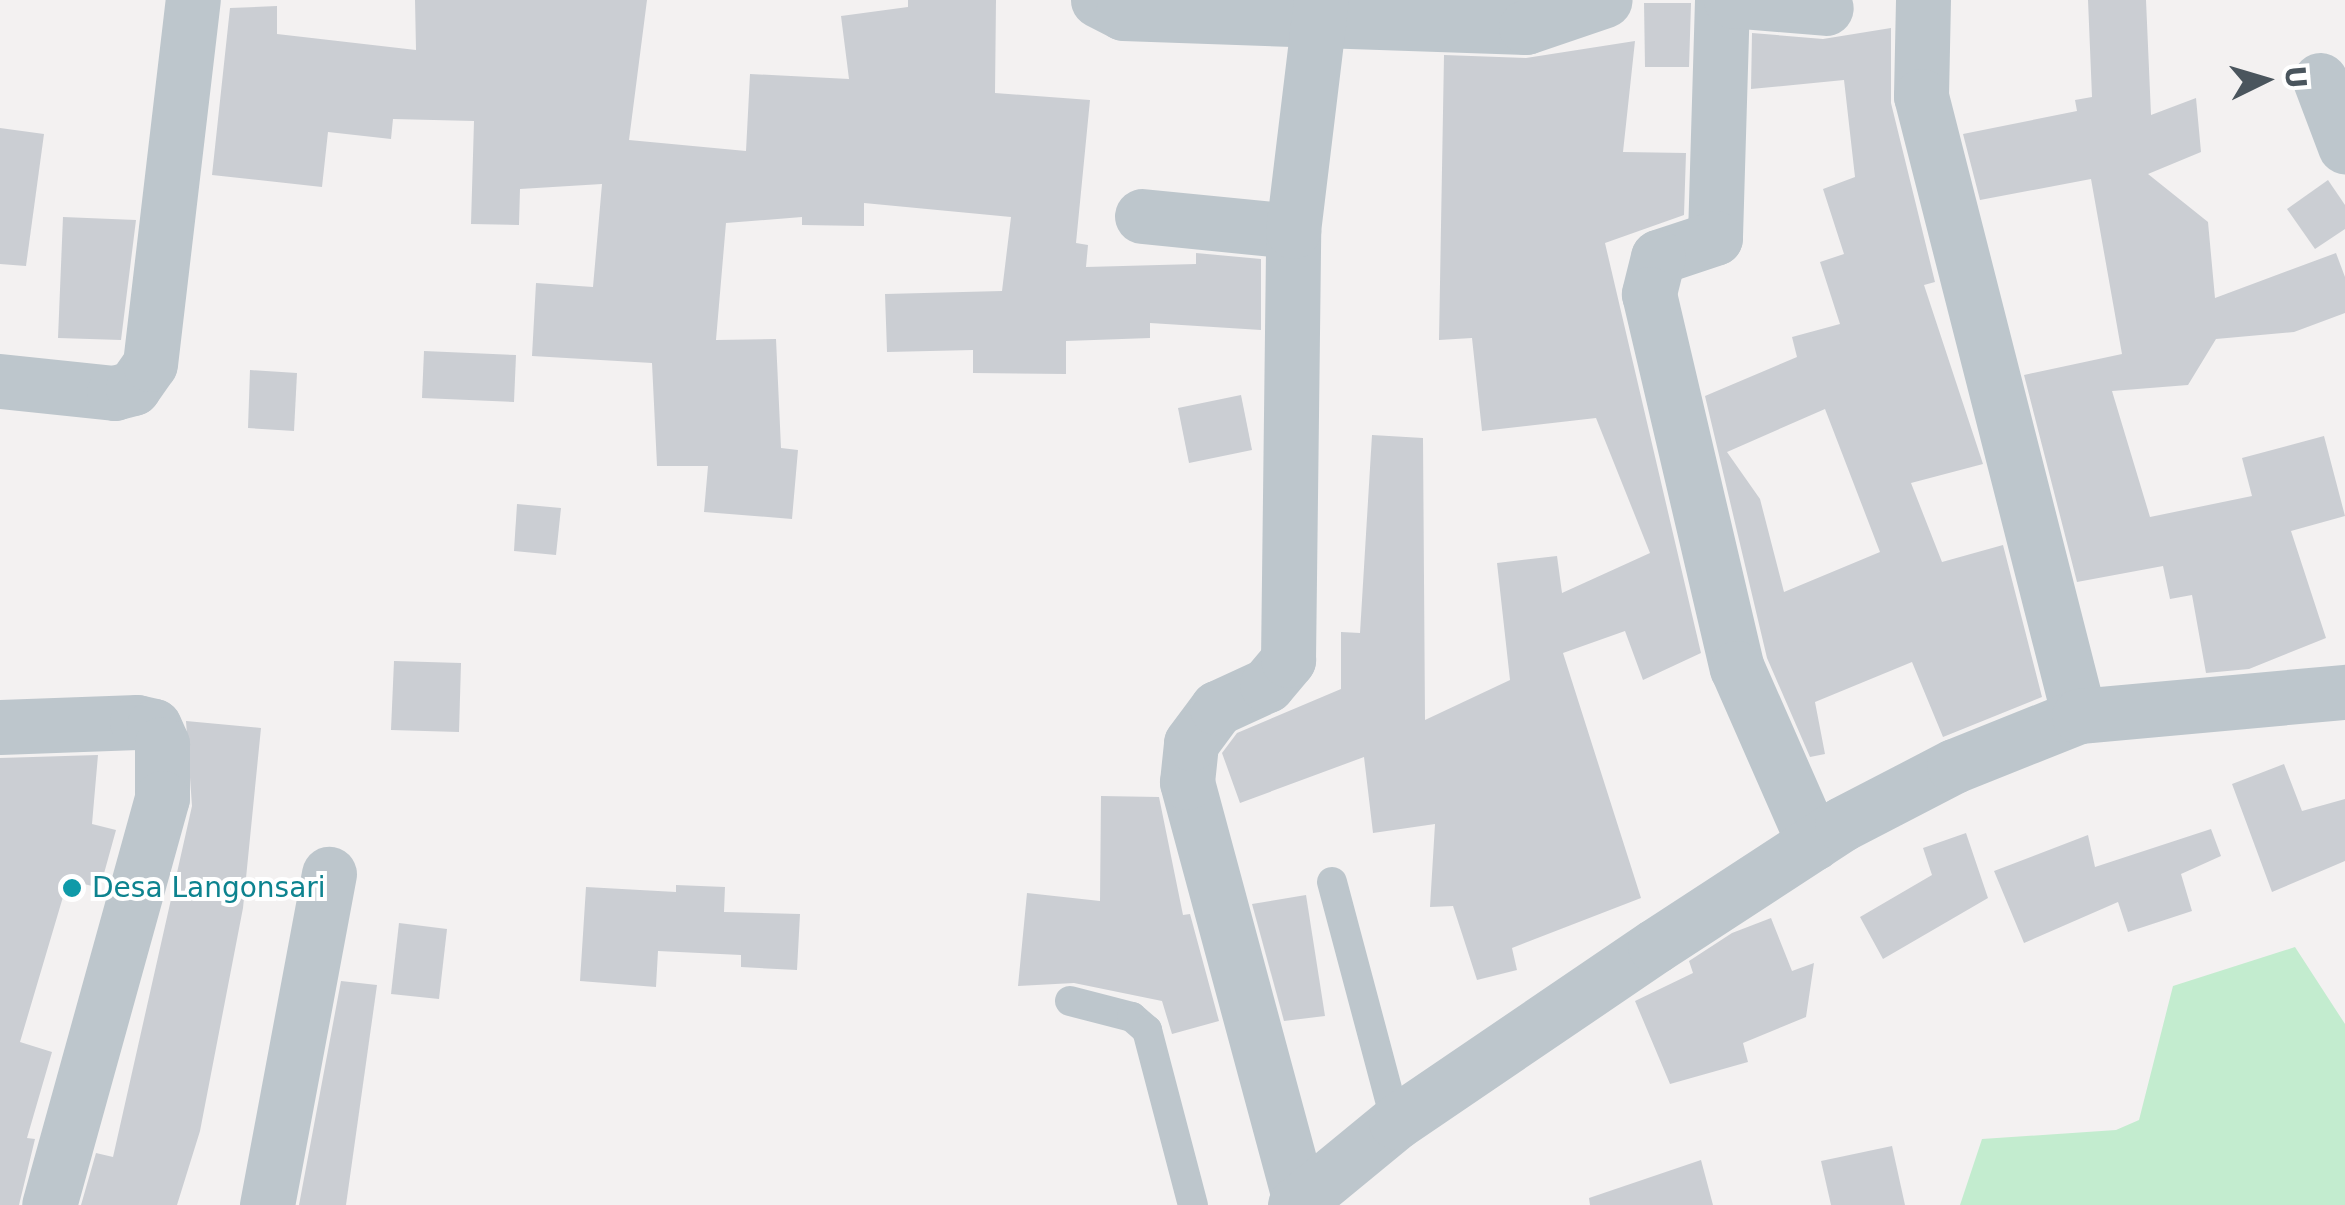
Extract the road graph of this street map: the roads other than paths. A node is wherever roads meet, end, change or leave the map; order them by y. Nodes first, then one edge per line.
1 (194, 0) edge
2 (1098, 0) edge
3 (1605, 0) edge
4 (1722, 0) edge
5 (1731, 0) edge
6 (1924, 0) edge
7 (1826, 8) dead end
8 (1320, 11) edge
9 (2320, 80) dead end
10 (2345, 146) edge
11 (1142, 216) dead end
12 (1293, 231) junction
13 (0, 381) edge
14 (2345, 692) edge
15 (2079, 716) junction
16 (0, 727) edge
17 (1814, 843) junction
18 (329, 874) dead end
19 (1332, 882) dead end
20 (1070, 1002) dead end
21 (1396, 1122) junction
22 (1298, 1203) edge
23 (49, 1205) edge
24 (267, 1205) edge
25 (1192, 1205) edge

1 - 13 street
2 - 8 street
3 - 8 street
4 - 17 street
5 - 7 street
6 - 15 street
8 - 12 street
9 - 10 street
11 - 12 street
12 - 22 street
14 - 15 street
15 - 17 street
16 - 23 street
17 - 21 street
18 - 24 street
19 - 21 lane
20 - 25 lane
21 - 22 street

